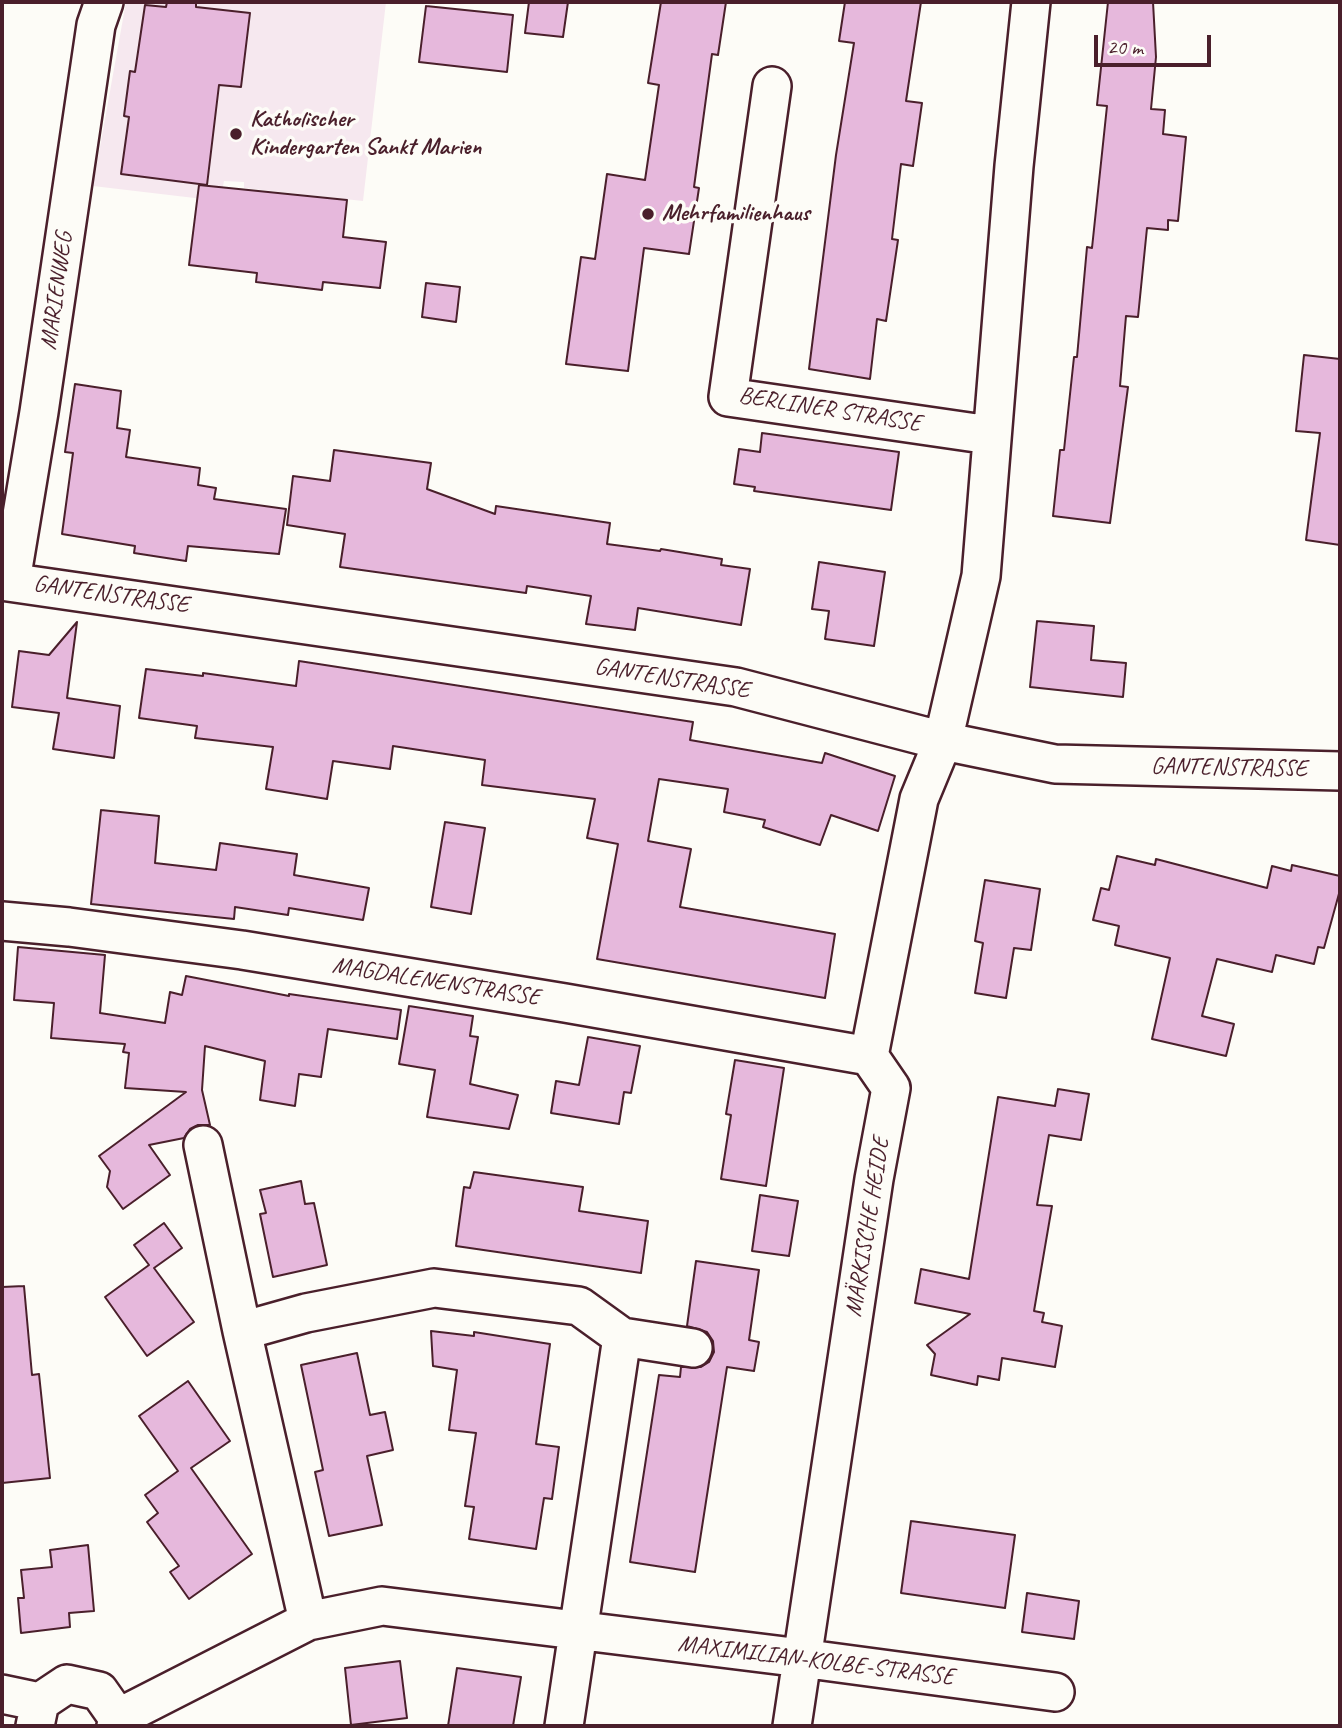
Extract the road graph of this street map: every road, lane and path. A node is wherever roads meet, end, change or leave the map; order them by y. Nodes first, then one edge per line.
1 (104, 2) edge
2 (1031, 2) edge
3 (772, 86) dead end
4 (990, 435) junction
5 (7, 581) edge
6 (943, 741) junction
7 (1340, 771) edge
8 (2, 921) edge
9 (869, 1056) junction
10 (203, 1145) dead end
11 (242, 1331) junction
12 (622, 1337) junction
13 (693, 1348) dead end
14 (308, 1621) junction
15 (578, 1632) junction
16 (801, 1658) junction
17 (1055, 1692) dead end
18 (2, 1694) edge
19 (37, 1714) edge
20 (117, 1722) edge
21 (564, 1726) edge
22 (792, 1726) edge

1 - 5 street, MARIENWEG
2 - 4 street
3 - 4 street, BERLINER STRASSE
4 - 6 street
5 - 6 street, GANTENSTRASSE
6 - 7 street, GANTENSTRASSE
6 - 9 street
8 - 9 street, MAGDALENENSTRASSE
9 - 16 street, MÄRKISCHE HEIDE
10 - 11 street
11 - 12 street
11 - 14 street
12 - 13 street
12 - 15 street
14 - 15 street, MAXIMILIAN-KOLBE-STRASSE
14 - 20 street, MAXIMILIAN-KOLBE-STRASSE
15 - 16 street, MAXIMILIAN-KOLBE-STRASSE
15 - 21 street
16 - 17 street, MAXIMILIAN-KOLBE-STRASSE
16 - 22 street, MÄRKISCHE HEIDE
18 - 19 street, MAXIMILIAN-KOLBE-STRASSE
19 - 20 street, MAXIMILIAN-KOLBE-STRASSE

